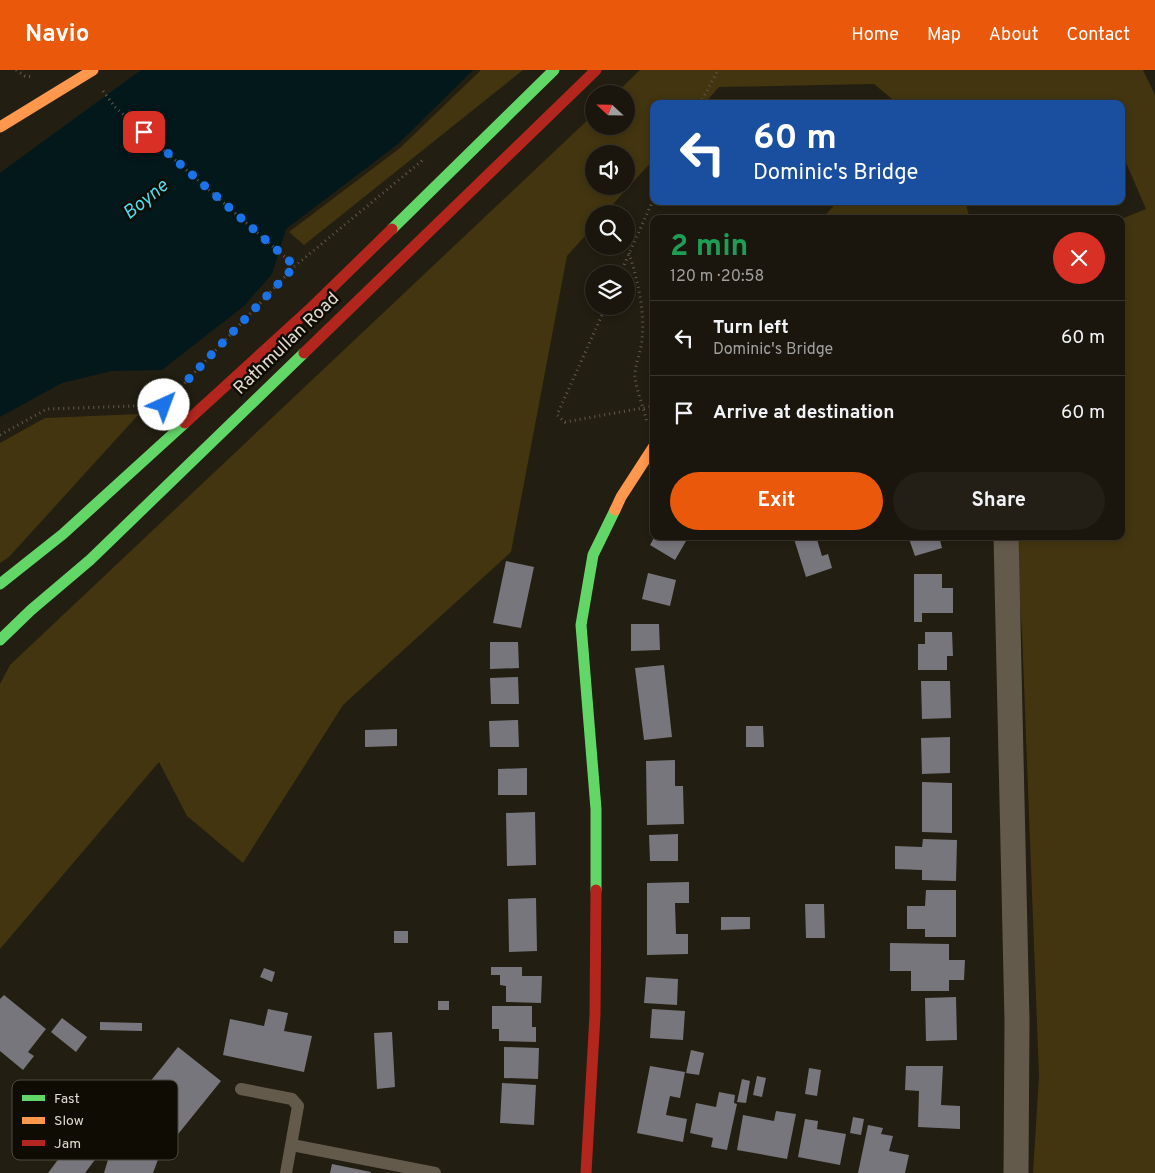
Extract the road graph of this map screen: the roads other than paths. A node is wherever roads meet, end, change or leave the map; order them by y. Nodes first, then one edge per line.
1 (554, 70) edge
2 (596, 70) edge
3 (80, 73) edge
4 (0, 127) edge
5 (650, 452) edge
6 (1006, 540) edge
7 (0, 584) edge
8 (0, 640) edge
9 (241, 1089) dead end
10 (292, 1145) junction
11 (590, 1172) edge
12 (286, 1173) edge
13 (435, 1173) edge
14 (1016, 1173) edge

1 - 7 main road, Rathmullan Road
2 - 8 main road, Rathmullan Road
3 - 4 main road
5 - 11 main road
6 - 14 street
9 - 10 lane
10 - 12 lane
10 - 13 lane

